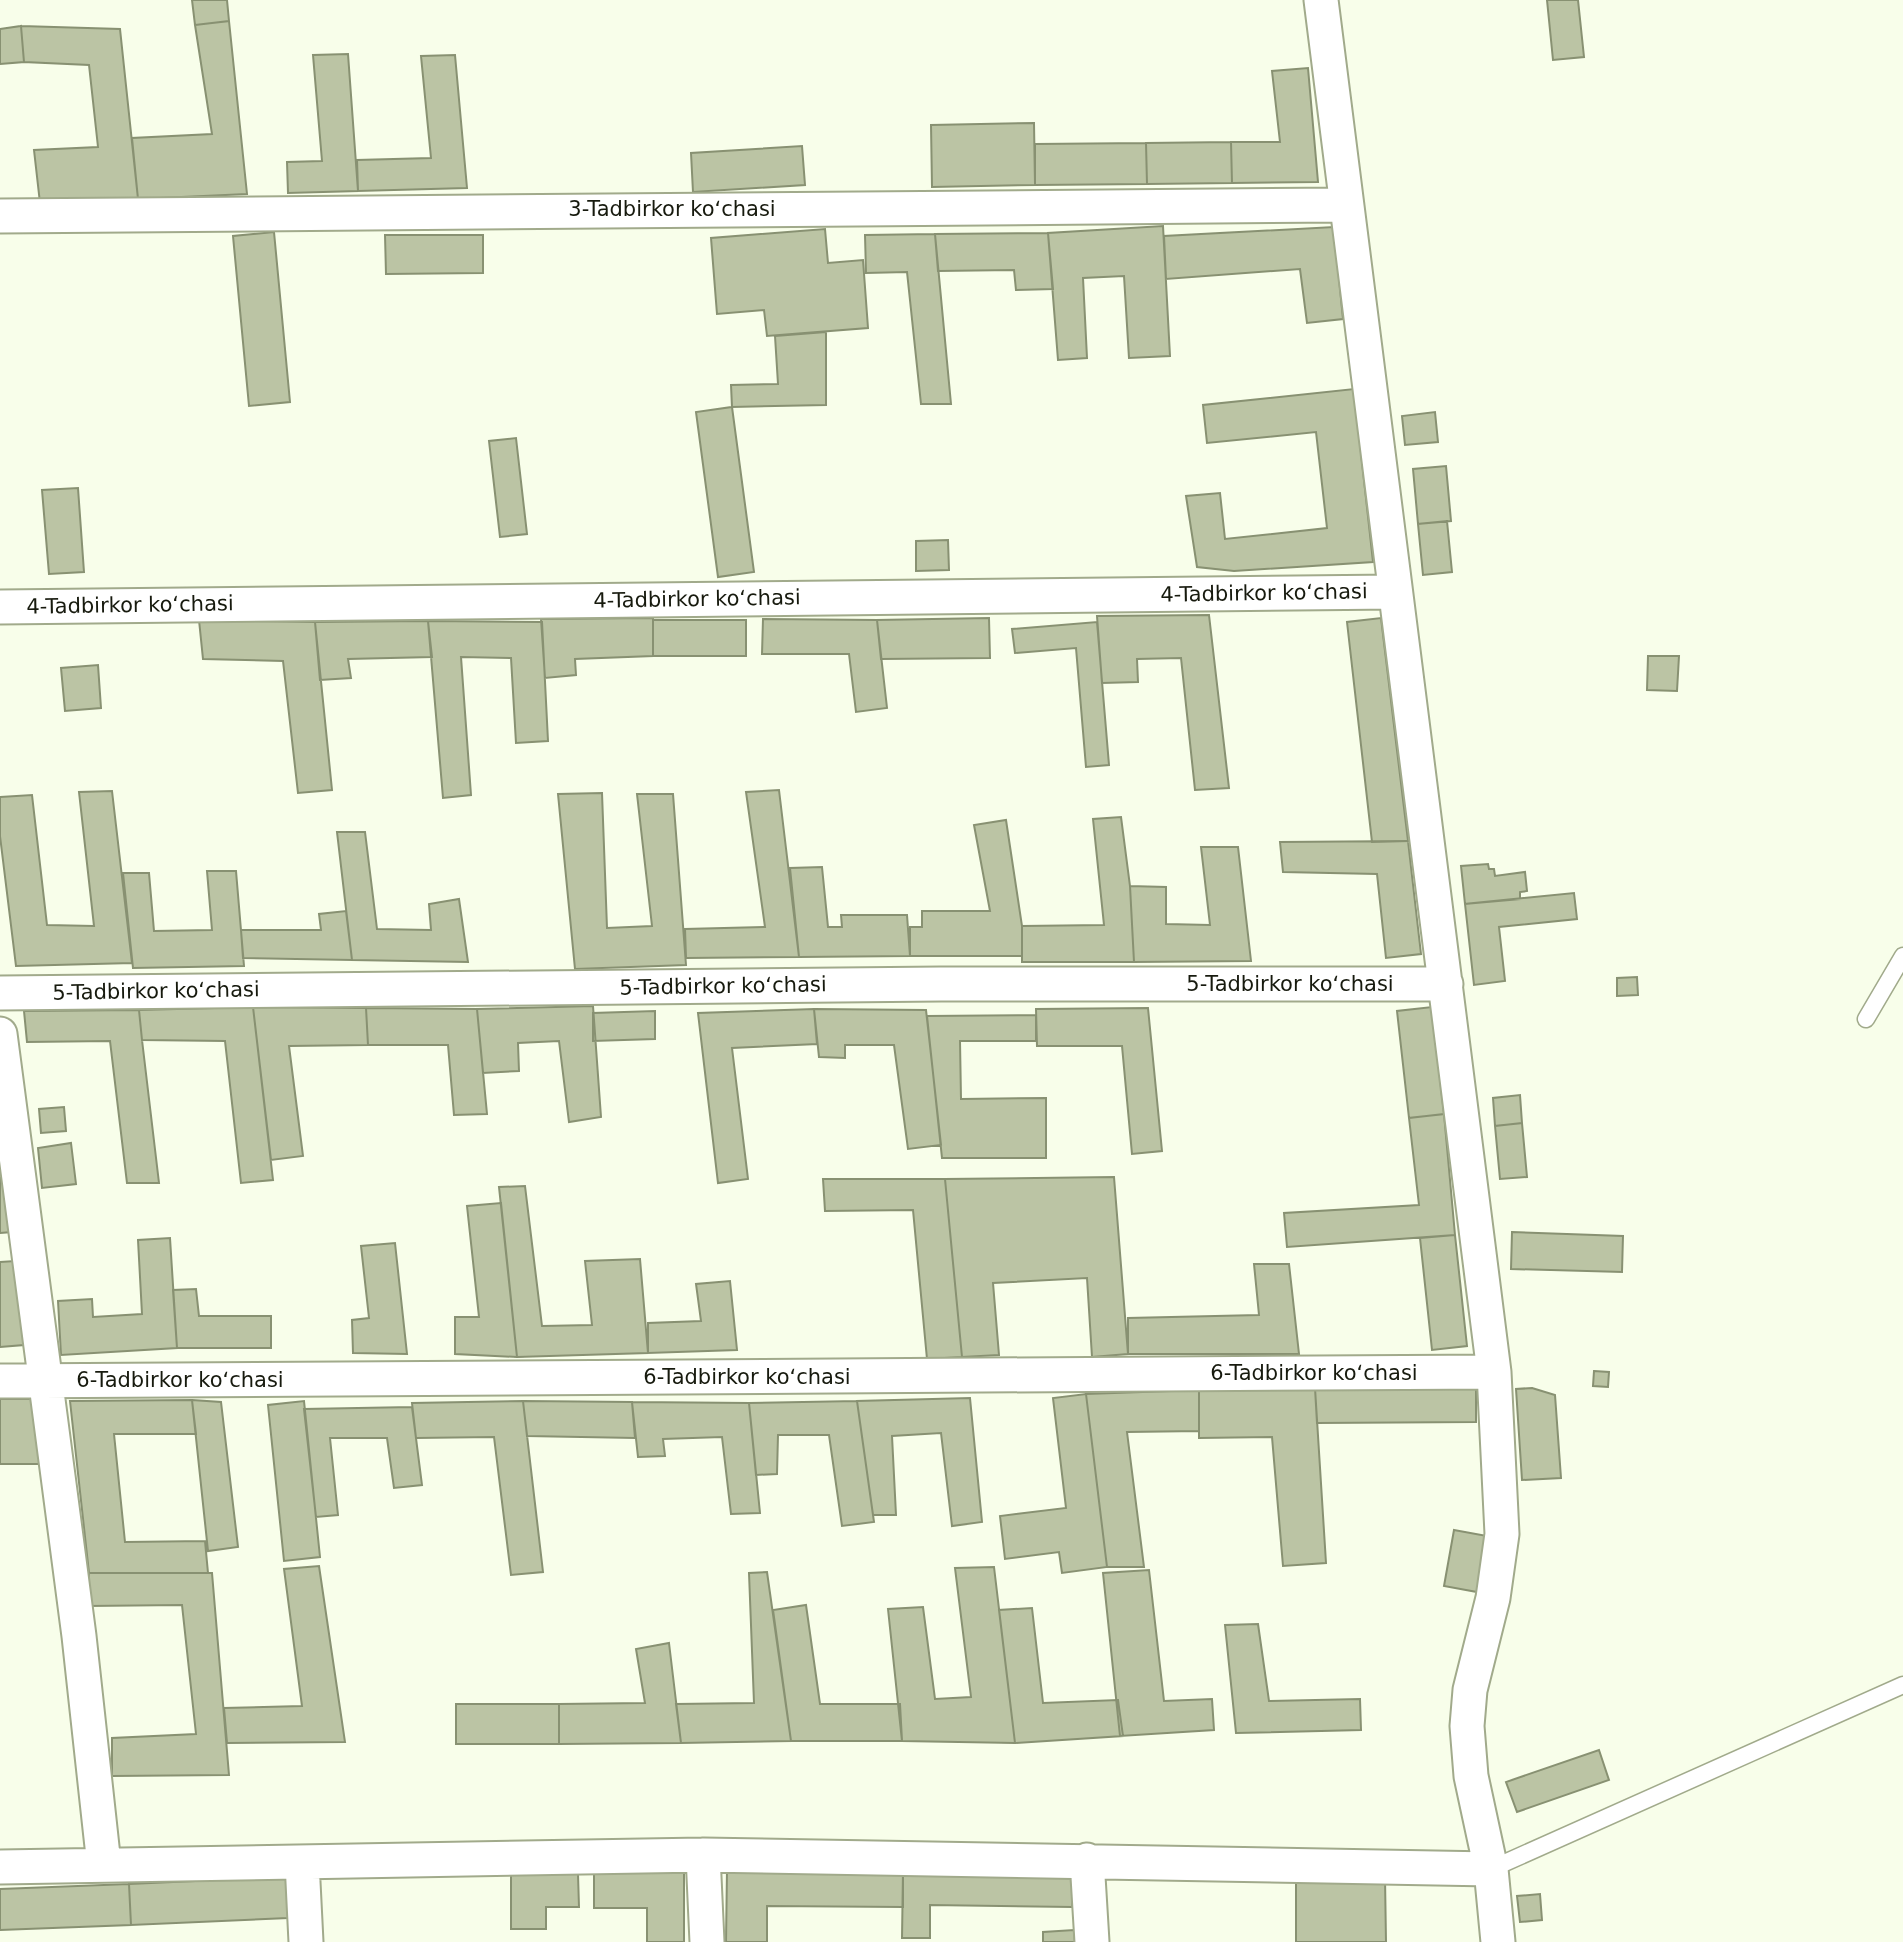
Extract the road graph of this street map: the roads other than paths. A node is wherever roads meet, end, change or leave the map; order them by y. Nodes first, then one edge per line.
1 (1321, 0) edge
2 (1345, 205) junction
3 (0, 216) edge
4 (1395, 592) junction
5 (0, 607) edge
6 (1903, 956) edge
7 (1446, 984) junction
8 (0, 993) edge
9 (1866, 1019) dead end
10 (0, 1034) edge
11 (1494, 1372) junction
12 (0, 1381) edge
13 (46, 1381) junction
14 (1903, 1685) edge
15 (703, 1855) junction
16 (1087, 1860) junction
17 (302, 1862) junction
18 (104, 1865) junction
19 (0, 1867) edge
20 (1492, 1869) junction
21 (306, 1942) edge
22 (707, 1942) edge
23 (1092, 1942) edge
24 (1499, 1942) edge

1 - 2 street
2 - 3 street, 3-Tadbirkor koʻchasi
2 - 4 street
4 - 5 street, 4-Tadbirkor koʻchasi
4 - 7 street
6 - 9 lane
7 - 8 street, 5-Tadbirkor koʻchasi
7 - 11 street
10 - 13 street
11 - 13 street, 6-Tadbirkor koʻchasi
11 - 20 street
12 - 13 street, 6-Tadbirkor koʻchasi
13 - 18 street
14 - 20 lane
15 - 16 street
15 - 17 street
15 - 22 street
16 - 20 street
16 - 23 street
17 - 18 street
17 - 21 street
18 - 19 street
20 - 24 street

